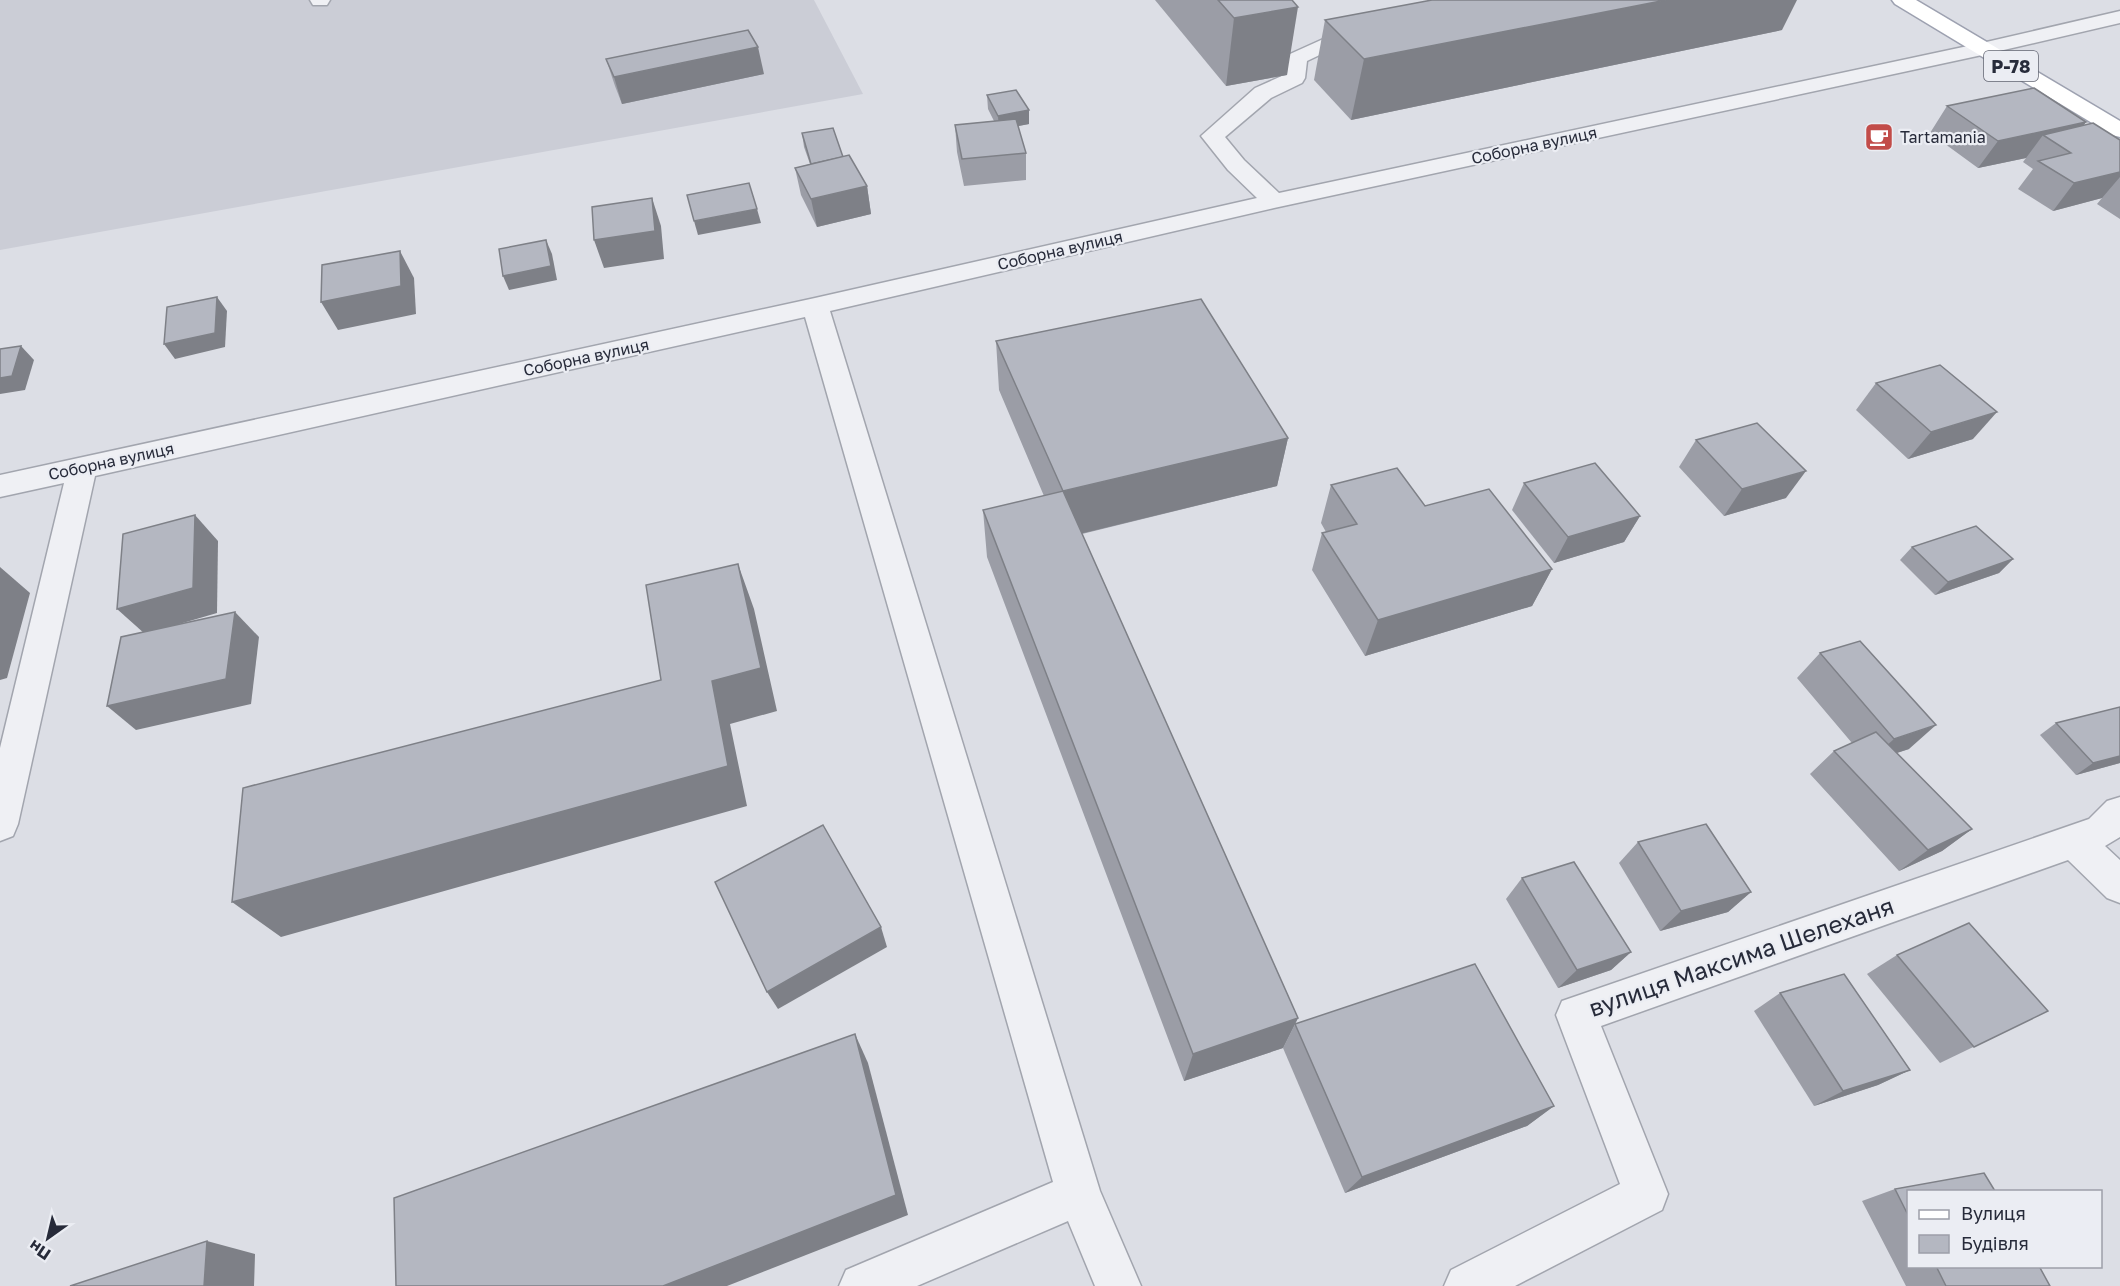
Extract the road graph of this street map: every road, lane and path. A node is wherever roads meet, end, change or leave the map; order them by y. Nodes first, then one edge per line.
1 (1902, 0) edge
2 (2120, 17) edge
3 (1384, 23) edge
4 (1982, 49) junction
5 (2120, 130) edge
6 (1274, 201) junction
7 (815, 306) junction
8 (82, 468) junction
9 (0, 486) edge
10 (2120, 813) edge
11 (0, 824) edge
12 (2074, 841) junction
13 (2120, 885) edge
14 (1079, 1194) junction
15 (862, 1286) edge
16 (1118, 1286) edge
17 (1467, 1286) edge

1 - 4 main road, Р-78
2 - 4 street, Соборна вулиця
3 - 6 street
4 - 5 main road, Р-78
4 - 6 street, Соборна вулиця
6 - 7 street, Соборна вулиця
7 - 8 street, Соборна вулиця
7 - 14 street
8 - 9 street, Соборна вулиця
8 - 11 street
10 - 12 street, вулиця Максима Шелеханя
12 - 13 street
12 - 17 street, вулиця Максима Шелеханя
14 - 15 street
14 - 16 street

